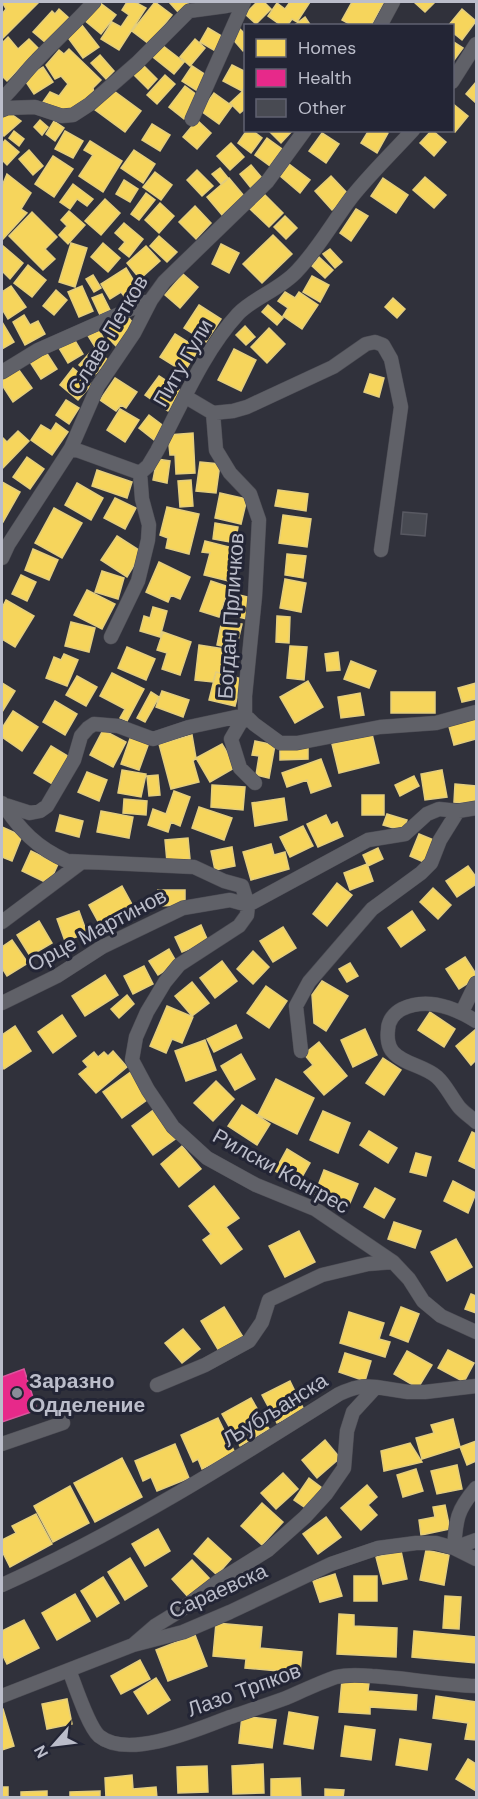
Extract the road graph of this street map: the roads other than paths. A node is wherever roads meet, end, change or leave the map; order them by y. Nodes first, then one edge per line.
1 (94, 2) edge
2 (238, 2) edge
3 (244, 2) edge
4 (393, 2) edge
5 (381, 24) edge
6 (477, 44) edge
7 (454, 80) edge
8 (2, 99) edge
9 (2, 110) edge
10 (192, 119) dead end
11 (304, 132) edge
12 (410, 132) edge
13 (151, 300) junction
14 (2, 372) edge
15 (186, 397) junction
16 (213, 413) junction
17 (71, 448) junction
18 (140, 473) junction
19 (381, 550) dead end
20 (2, 558) edge
21 (111, 637) dead end
22 (477, 712) edge
23 (245, 715) junction
24 (255, 783) dead end
25 (2, 804) edge
26 (477, 808) edge
27 (458, 811) junction
28 (82, 862) junction
29 (248, 905) junction
30 (2, 922) edge
31 (477, 983) edge
32 (2, 1003) edge
33 (462, 1012) junction
34 (477, 1021) edge
35 (301, 1051) dead end
36 (477, 1122) edge
37 (393, 1262) junction
38 (477, 1332) edge
39 (157, 1385) dead end
40 (477, 1386) edge
41 (376, 1387) junction
42 (63, 1423) dead end
43 (2, 1444) edge
44 (477, 1488) edge
45 (477, 1540) edge
46 (454, 1548) junction
47 (477, 1559) edge
48 (2, 1585) edge
49 (133, 1645) junction
50 (69, 1670) junction
51 (477, 1686) edge
52 (2, 1696) edge

1 - 8 street
2 - 9 street
3 - 10 street
4 - 5 street
6 - 7 street
11 - 13 street, Славе Петков
12 - 15 street, Питу Гули
13 - 14 street
13 - 17 street, Славе Петков
15 - 16 street
15 - 18 street, Питу Гули
16 - 19 street
16 - 23 street, Богдан Прличков
17 - 18 street
17 - 20 street, Славе Петков
18 - 21 street
22 - 23 street
23 - 24 street, Богдан Прличков
23 - 25 street
25 - 28 street
26 - 27 street
27 - 29 street
27 - 35 street
28 - 29 street
28 - 30 street
29 - 32 street, Орце Мартинов
29 - 37 street, Рилски Конгрес
31 - 33 street
33 - 34 street
33 - 36 street
37 - 38 street, Рилски Конгрес
37 - 39 street
40 - 41 street
41 - 48 street, Љубљанска
41 - 49 street, Љубљанска
42 - 43 street
44 - 46 street
45 - 46 street, Сараевска
46 - 47 street, Сараевска
46 - 49 street, Сараевска
49 - 50 street, Сараевска
50 - 51 street, Лазо Трпков
50 - 52 street, Сараевска

